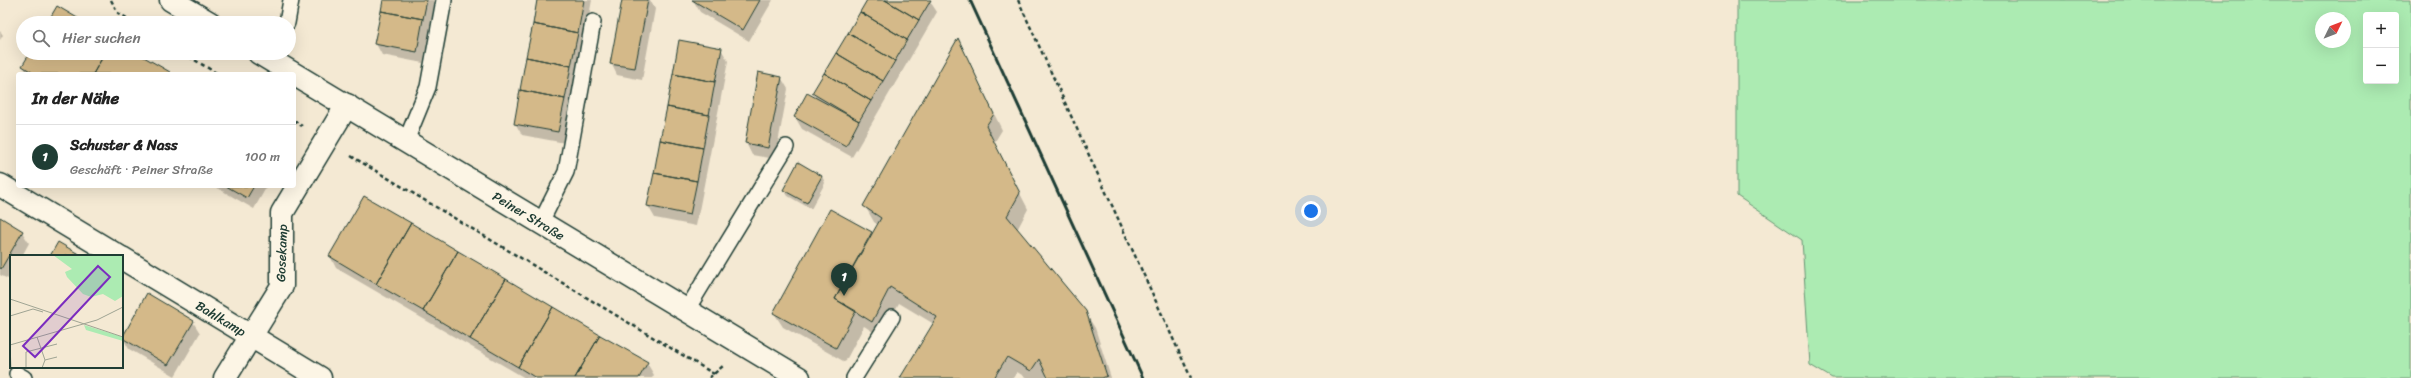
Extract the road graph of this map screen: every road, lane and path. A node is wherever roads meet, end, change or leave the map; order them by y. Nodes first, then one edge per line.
1 (111, 0) edge
2 (171, 0) edge
3 (291, 0) edge
4 (444, 0) edge
5 (1018, 0) edge
6 (123, 16) edge
7 (198, 16) edge
8 (288, 16) edge
9 (593, 22) dead end
10 (195, 60) edge
11 (281, 60) edge
12 (215, 72) edge
13 (347, 106) junction
14 (296, 122) edge
15 (327, 141) junction
16 (406, 142) junction
17 (786, 147) dead end
18 (0, 185) edge
19 (540, 224) junction
20 (116, 255) edge
21 (123, 259) edge
22 (686, 311) junction
23 (892, 317) dead end
24 (250, 335) junction
25 (714, 374) dead end
26 (225, 378) edge
27 (320, 378) edge
28 (799, 378) edge
29 (854, 378) edge
30 (1191, 378) edge

1 - 6 path
2 - 7 main road
3 - 8 lane
4 - 16 lane
5 - 30 path
9 - 19 lane
10 - 12 path
11 - 13 main road, Peiner Straße
13 - 15 main road, Gosekamp
13 - 16 main road, Peiner Straße
14 - 15 path
15 - 24 main road, Gosekamp
15 - 25 path
16 - 19 main road, Peiner Straße
17 - 22 lane
18 - 20 main road
19 - 22 main road, Peiner Straße
21 - 24 main road, Bahlkamp
22 - 28 main road, Peiner Straße
23 - 29 lane
24 - 26 main road, Gosekamp
24 - 27 main road, Bahlkamp

